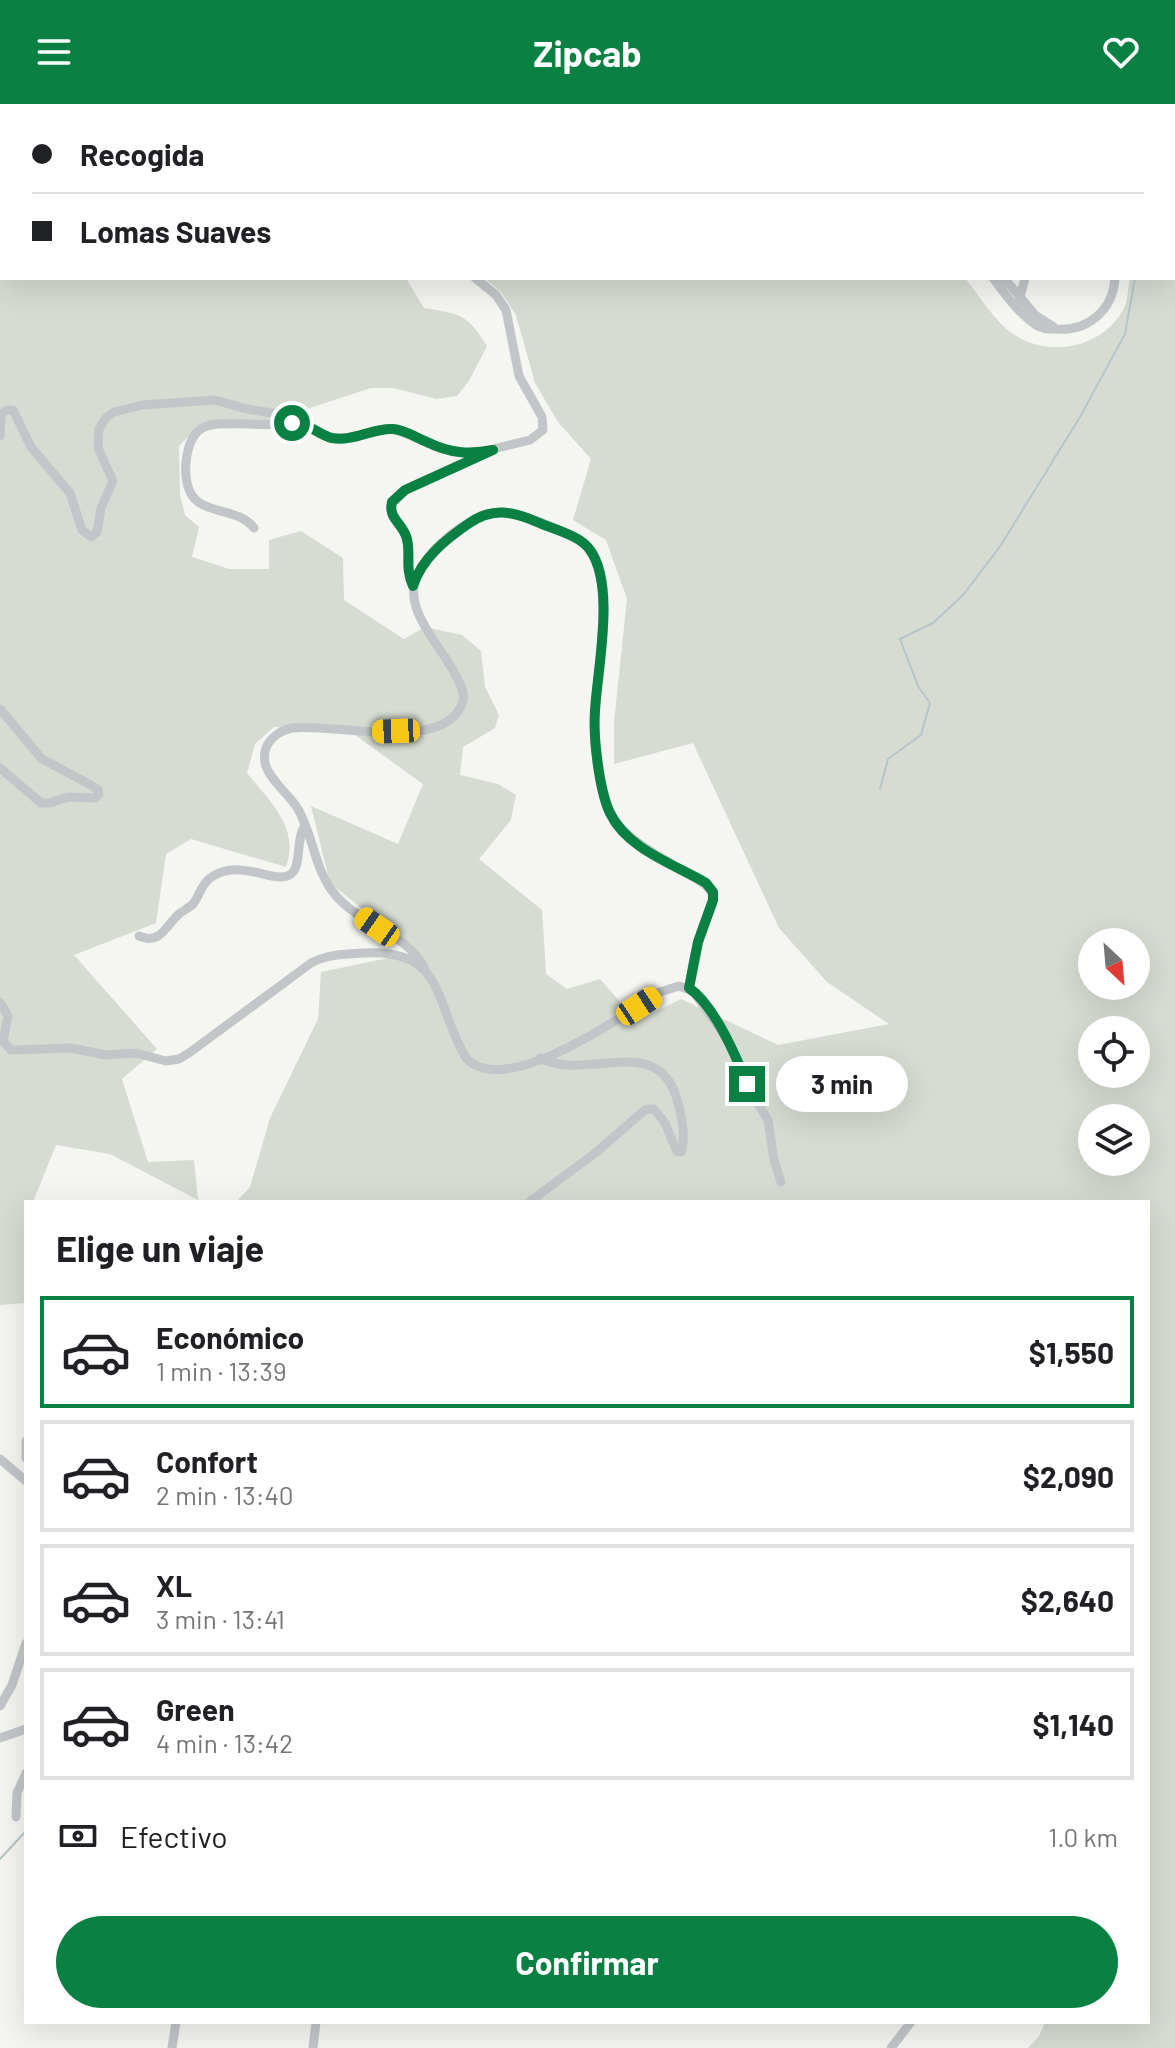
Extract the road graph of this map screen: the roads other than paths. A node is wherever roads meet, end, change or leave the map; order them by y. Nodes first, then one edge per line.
1 (477, 280) edge
2 (995, 280) edge
3 (1005, 280) edge
4 (1024, 280) edge
5 (1115, 280) edge
6 (1018, 302) junction
7 (299, 422) junction
8 (0, 436) edge
9 (493, 450) junction
10 (254, 528) dead end
11 (413, 586) junction
12 (0, 709) edge
13 (0, 768) edge
14 (305, 825) junction
15 (139, 936) dead end
16 (425, 969) junction
17 (689, 988) junction
18 (0, 1002) edge
19 (540, 1058) junction
20 (781, 1182) dead end
21 (532, 1200) edge
22 (0, 1459) edge
23 (24, 1479) edge
24 (24, 1649) edge
25 (0, 1706) edge
26 (24, 1730) edge
27 (0, 1738) edge
28 (24, 1777) edge
29 (16, 1817) dead end
30 (176, 2024) edge
31 (316, 2024) edge
32 (909, 2024) edge
33 (172, 2048) edge
34 (313, 2048) edge
35 (891, 2048) edge

1 - 9 street
2 - 6 street
3 - 6 street
4 - 6 street
5 - 6 street
7 - 8 street
7 - 9 street
7 - 10 street
9 - 11 street
11 - 14 street
11 - 17 street
12 - 13 street
14 - 15 street
14 - 16 street
16 - 18 street
16 - 19 street
17 - 19 street
17 - 20 street
19 - 21 street
22 - 23 street
24 - 25 street
26 - 27 street
28 - 29 street
30 - 33 street
31 - 34 street
32 - 35 street

